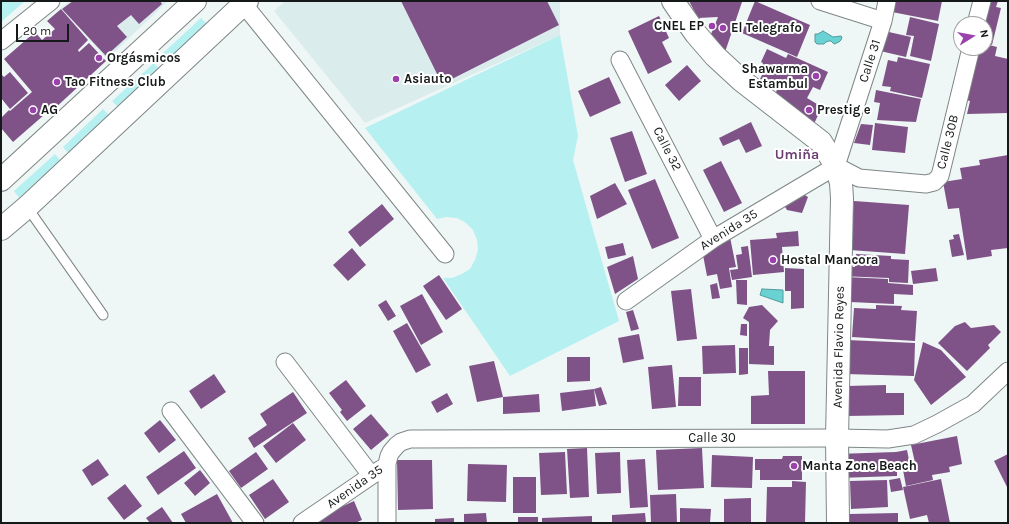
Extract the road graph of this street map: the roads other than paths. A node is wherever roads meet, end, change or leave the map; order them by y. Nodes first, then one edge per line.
1 (51, 1) edge
2 (196, 1) edge
3 (673, 1) edge
4 (820, 1) edge
5 (887, 1) edge
6 (982, 1) edge
7 (244, 2) edge
8 (978, 16) edge
9 (883, 21) junction
10 (1, 41) edge
11 (969, 56) edge
12 (620, 60) dead end
13 (836, 166) junction
14 (1, 180) edge
15 (27, 207) junction
16 (1, 229) edge
17 (713, 239) junction
18 (445, 254) dead end
19 (626, 301) dead end
20 (103, 315) dead end
21 (285, 362) dead end
22 (1008, 371) edge
23 (171, 411) dead end
24 (837, 438) junction
25 (387, 464) junction
26 (371, 475) junction
27 (255, 523) edge
28 (302, 523) edge
29 (387, 523) edge
30 (838, 523) edge

1 - 10 street
2 - 14 main road
3 - 13 main road, Avenida Flavio Reyes
4 - 9 street
5 - 9 street, Calle 31
6 - 8 street
7 - 15 main road
7 - 18 street
9 - 13 street, Calle 31
11 - 13 street, Calle 30B
12 - 17 street, Calle 32
13 - 17 street, Avenida 35
13 - 24 main road, Avenida Flavio Reyes
15 - 16 main road
15 - 20 lane
17 - 19 street, Avenida 35
21 - 26 street
22 - 24 street, Calle 30
23 - 27 street
24 - 25 street, Calle 30
24 - 30 main road, Avenida Flavio Reyes
25 - 26 street, Avenida 35
25 - 29 street
26 - 28 street, Avenida 35

